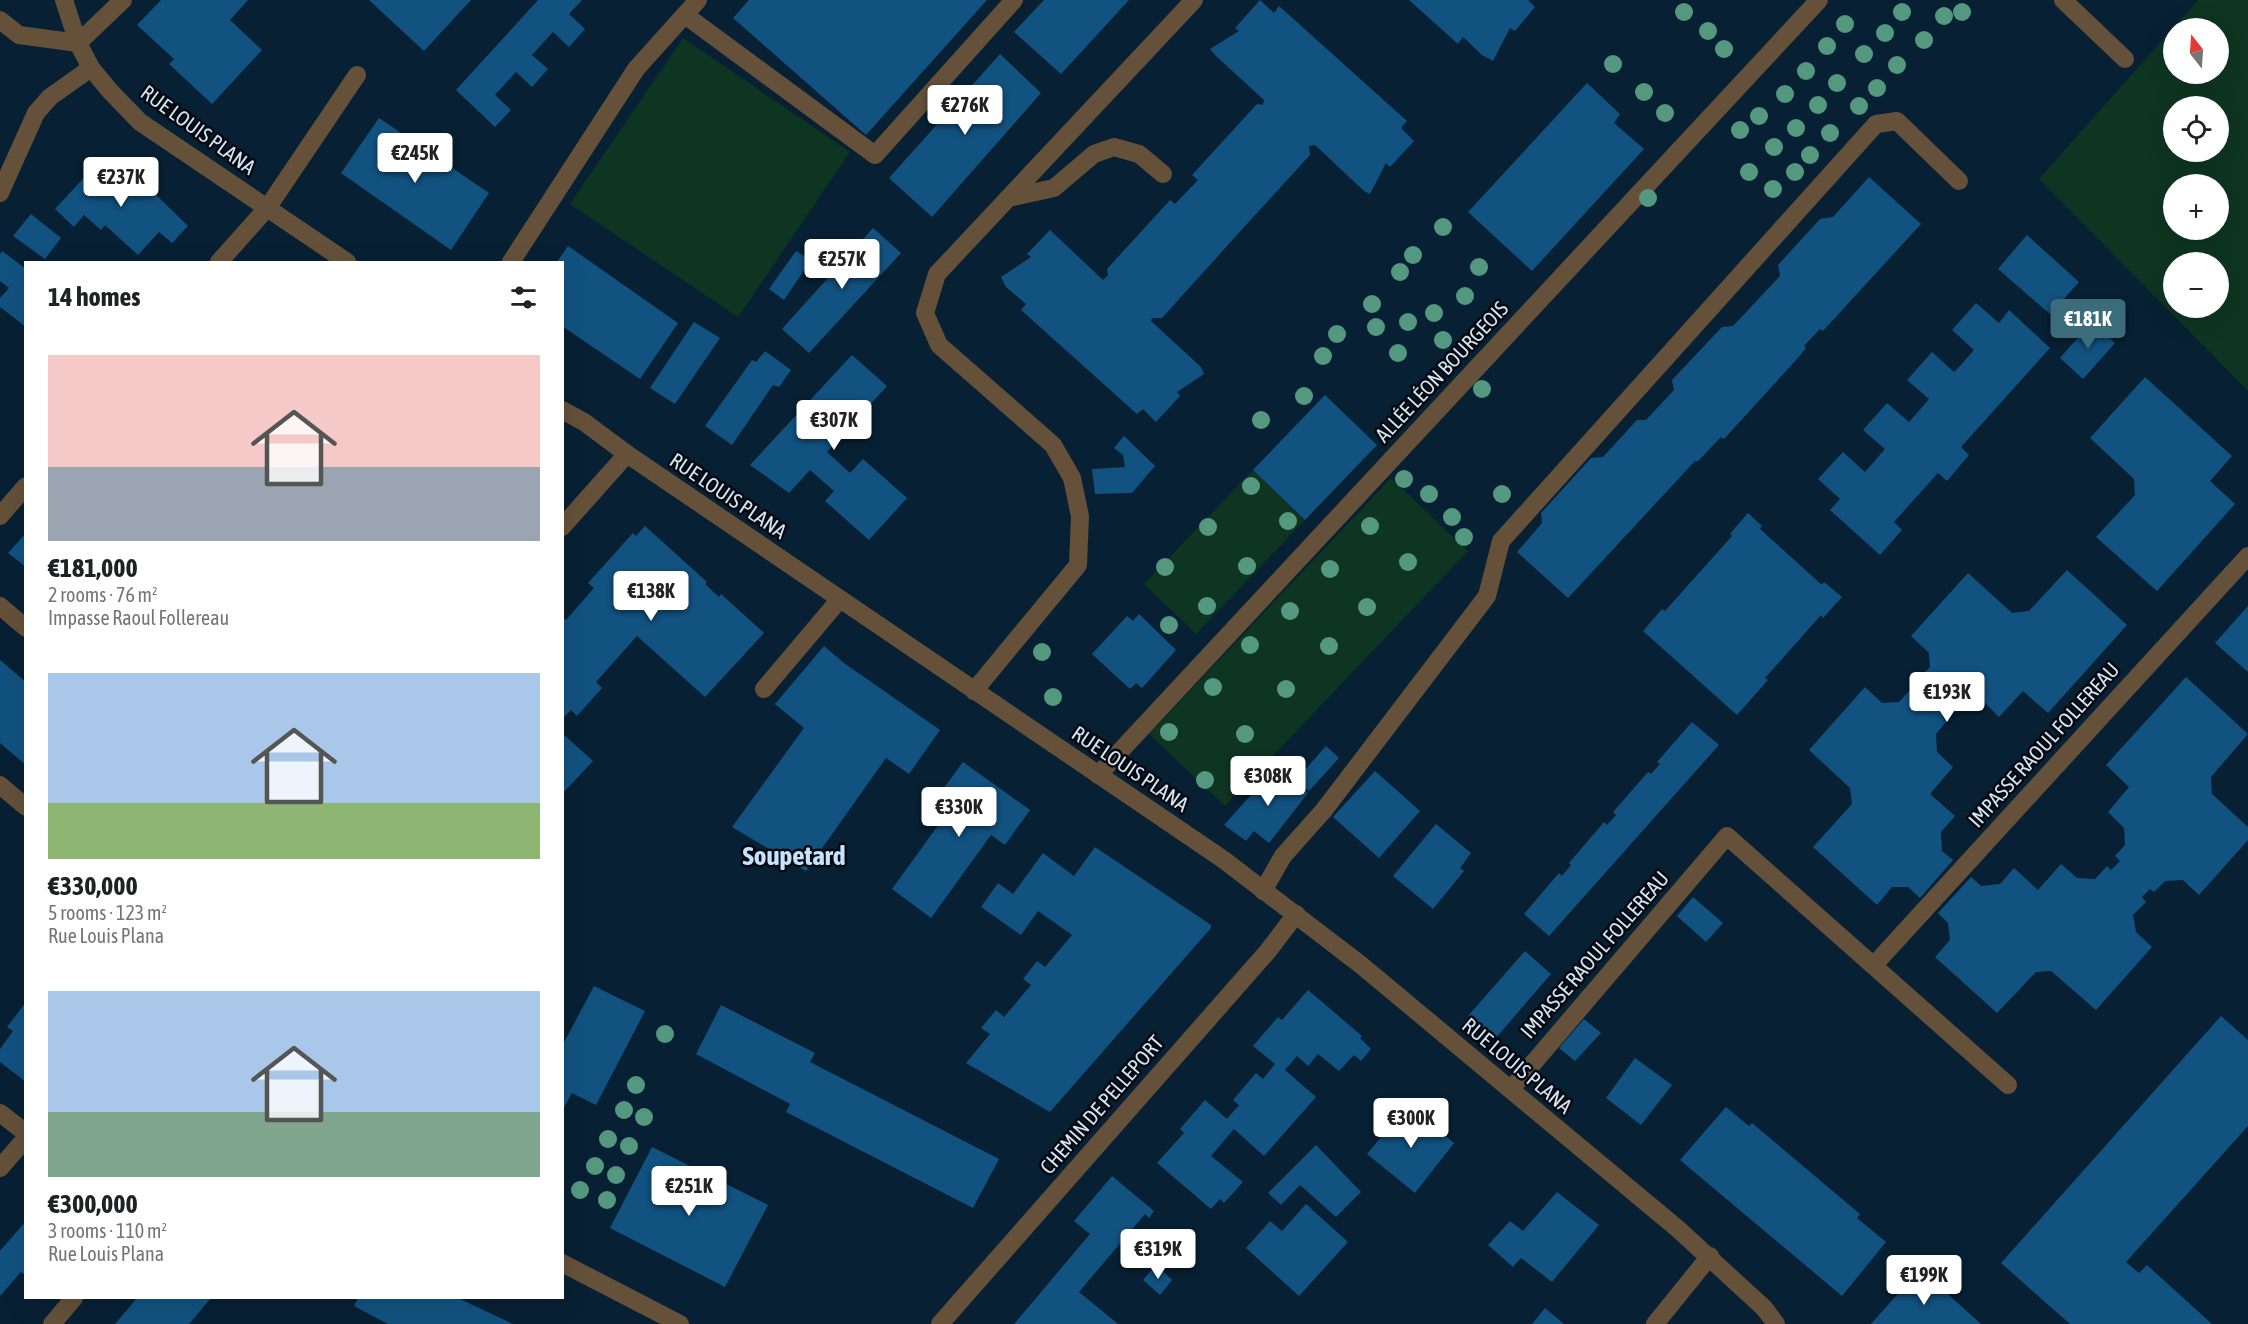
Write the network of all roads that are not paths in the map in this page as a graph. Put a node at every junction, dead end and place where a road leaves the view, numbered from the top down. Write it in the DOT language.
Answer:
graph roads {
  1 [pos="64,0"];
  2 [pos="123,0"];
  3 [pos="698,0"];
  4 [pos="1014,0"];
  5 [pos="1194,0"];
  6 [pos="1819,0"];
  7 [pos="2063,0"];
  8 [pos="685,15"];
  9 [pos="0,20"];
  10 [pos="78,43"];
  11 [pos="2125,59"];
  12 [pos="91,68"];
  13 [pos="357,75"];
  14 [pos="1163,174"];
  15 [pos="1959,181"];
  16 [pos="0,193"];
  17 [pos="1008,198"];
  18 [pos="267,207"];
  19 [pos="220,261"];
  20 [pos="346,261"];
  21 [pos="511,261"];
  22 [pos="564,411"];
  23 [pos="627,454"];
  24 [pos="24,488"];
  25 [pos="0,516"];
  26 [pos="564,525"];
  27 [pos="2248,556"];
  28 [pos="840,599"];
  29 [pos="0,606"];
  30 [pos="24,626"];
  31 [pos="764,689"];
  32 [pos="974,691"];
  33 [pos="1098,775"];
  34 [pos="0,785"];
  35 [pos="24,805"];
  36 [pos="1263,891"];
  37 [pos="1296,914"];
  38 [pos="1874,965"];
  39 [pos="2008,1085"];
  40 [pos="1511,1089"];
  41 [pos="0,1113"];
  42 [pos="24,1131"];
  43 [pos="24,1140"];
  44 [pos="0,1168"];
  45 [pos="1710,1256"];
  46 [pos="564,1264"];
  47 [pos="73,1299"];
  48 [pos="52,1324"];
  49 [pos="680,1324"];
  50 [pos="940,1324"];
  51 [pos="1655,1324"];
  52 [pos="1776,1324"];
  1 -- 10 [label="street, RUE LOUIS PLANA"];
  2 -- 10 [label="street"];
  3 -- 8 [label="street"];
  4 -- 8 [label="street"];
  5 -- 17 [label="street"];
  6 -- 33 [label="street, ALLÉE LÉON BOURGEOIS"];
  7 -- 11 [label="street"];
  8 -- 21 [label="street"];
  9 -- 10 [label="street"];
  10 -- 12 [label="street, RUE LOUIS PLANA"];
  12 -- 16 [label="street"];
  12 -- 18 [label="street, RUE LOUIS PLANA"];
  13 -- 18 [label="street"];
  14 -- 17 [label="street"];
  15 -- 36 [label="street"];
  17 -- 32 [label="street"];
  18 -- 19 [label="street"];
  18 -- 20 [label="street, RUE LOUIS PLANA"];
  22 -- 23 [label="street, RUE LOUIS PLANA"];
  23 -- 26 [label="street"];
  23 -- 28 [label="street, RUE LOUIS PLANA"];
  24 -- 25 [label="street"];
  27 -- 38 [label="street, IMPASSE RAOUL FOLLEREAU"];
  28 -- 31 [label="street"];
  28 -- 32 [label="street, RUE LOUIS PLANA"];
  29 -- 30 [label="street"];
  32 -- 33 [label="street, RUE LOUIS PLANA"];
  33 -- 36 [label="street, RUE LOUIS PLANA"];
  34 -- 35 [label="street"];
  36 -- 37 [label="street, RUE LOUIS PLANA"];
  37 -- 40 [label="street, RUE LOUIS PLANA"];
  37 -- 50 [label="street, CHEMIN DE PELLEPORT"];
  38 -- 39 [label="street, IMPASSE RAOUL FOLLEREAU"];
  38 -- 40 [label="street, IMPASSE RAOUL FOLLEREAU"];
  40 -- 45 [label="street, RUE LOUIS PLANA"];
  41 -- 42 [label="street"];
  43 -- 44 [label="street"];
  45 -- 51 [label="street"];
  45 -- 52 [label="street, RUE LOUIS PLANA"];
  46 -- 49 [label="street"];
  47 -- 48 [label="street"];
}
